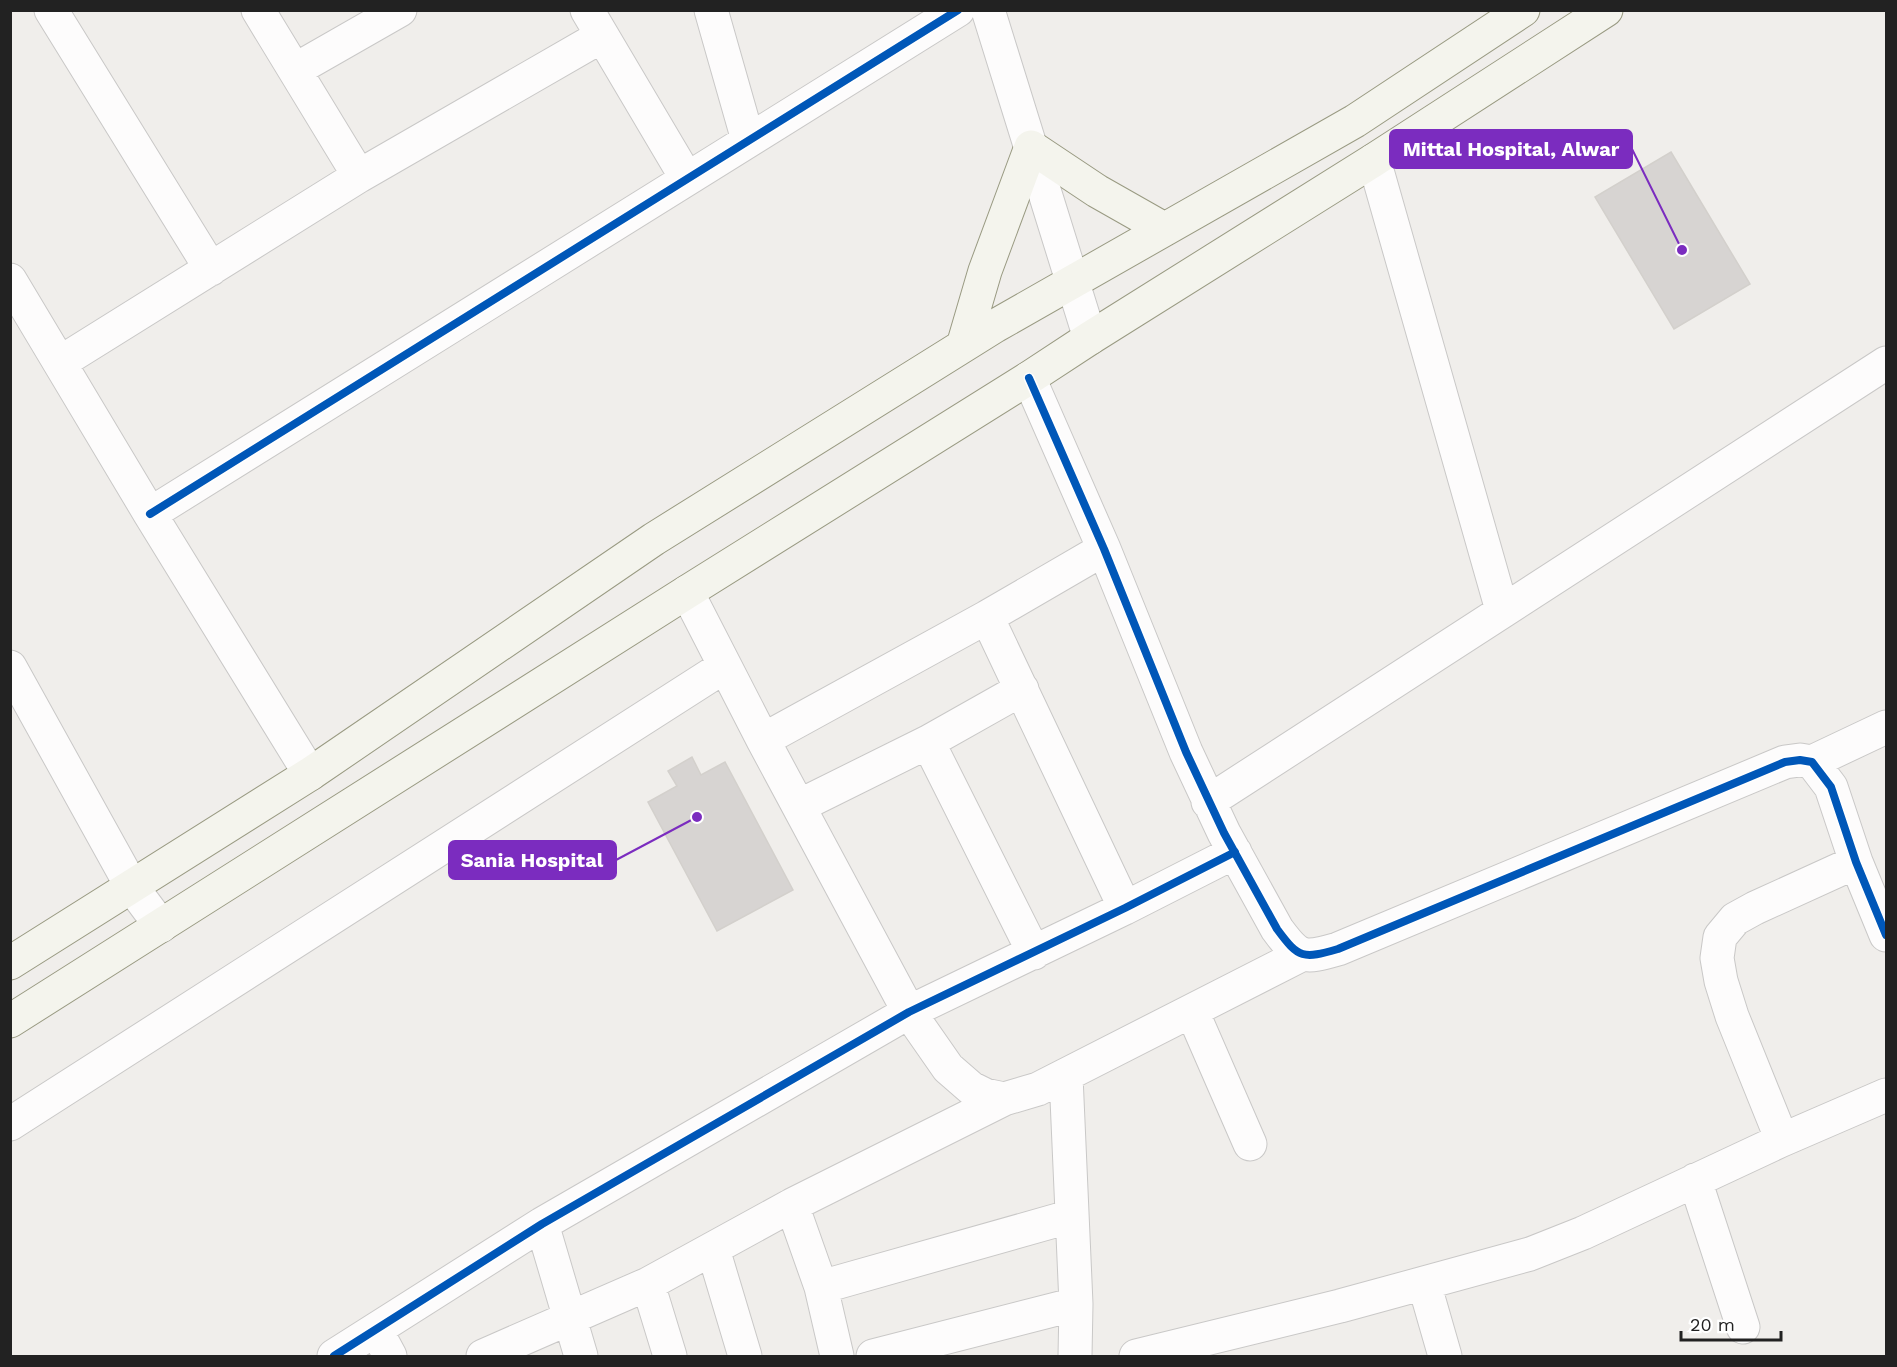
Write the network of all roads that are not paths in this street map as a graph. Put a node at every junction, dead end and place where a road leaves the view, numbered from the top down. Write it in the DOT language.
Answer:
graph roads {
  1 [pos="51,10"];
  2 [pos="258,10"];
  3 [pos="400,10"];
  4 [pos="711,10"];
  5 [pos="958,10"];
  6 [pos="988,10"];
  7 [pos="1523,10"];
  8 [pos="1606,10"];
  9 [pos="595,23"];
  10 [pos="295,70"];
  11 [pos="748,140"];
  12 [pos="1030,147"];
  13 [pos="1374,160"];
  14 [pos="359,176"];
  15 [pos="687,179"];
  16 [pos="1164,229"];
  17 [pos="211,268"];
  18 [pos="10,280"];
  19 [pos="1072,280"];
  20 [pos="1089,338"];
  21 [pos="963,346"];
  22 [pos="61,362"];
  23 [pos="1887,363"];
  24 [pos="1029,378"];
  25 [pos="150,514"];
  26 [pos="1104,549"];
  27 [pos="687,592"];
  28 [pos="1502,610"];
  29 [pos="987,617"];
  30 [pos="725,666"];
  31 [pos="10,667"];
  32 [pos="1022,689"];
  33 [pos="1887,727"];
  34 [pos="763,740"];
  35 [pos="927,742"];
  36 [pos="1812,762"];
  37 [pos="310,774"];
  38 [pos="1209,801"];
  39 [pos="799,806"];
  40 [pos="1235,852"];
  41 [pos="1856,862"];
  42 [pos="132,887"];
  43 [pos="1125,908"];
  44 [pos="161,926"];
  45 [pos="1887,935"];
  46 [pos="1034,953"];
  47 [pos="1301,955"];
  48 [pos="10,963"];
  49 [pos="1192,1011"];
  50 [pos="909,1012"];
  51 [pos="10,1021"];
  52 [pos="1066,1076"];
  53 [pos="1887,1095"];
  54 [pos="1004,1099"];
  55 [pos="10,1124"];
  56 [pos="1782,1140"];
  57 [pos="1250,1144"];
  58 [pos="1695,1180"];
  59 [pos="792,1205"];
  60 [pos="1071,1216"];
  61 [pos="542,1224"];
  62 [pos="713,1250"];
  63 [pos="1424,1282"];
  64 [pos="648,1284"];
  65 [pos="821,1287"];
  66 [pos="1077,1304"];
  67 [pos="569,1319"];
  68 [pos="1743,1327"];
  69 [pos="1228,1345"];
  70 [pos="361,1349"];
  71 [pos="483,1356"];
  72 [pos="581,1356"];
  73 [pos="670,1356"];
  74 [pos="745,1356"];
  75 [pos="837,1356"];
  76 [pos="873,1356"];
  77 [pos="1075,1356"];
  78 [pos="1136,1356"];
  79 [pos="1445,1356"];
  1 -- 17 [label="street"];
  2 -- 10 [label="street"];
  3 -- 10 [label="street"];
  4 -- 11 [label="street"];
  5 -- 11 [label="street"];
  6 -- 12 [label="street"];
  7 -- 16 [label="main road"];
  8 -- 13 [label="main road"];
  9 -- 14 [label="street"];
  9 -- 15 [label="street"];
  10 -- 14 [label="street"];
  11 -- 15 [label="street"];
  12 -- 16 [label="main road"];
  12 -- 19 [label="street"];
  12 -- 21 [label="main road"];
  13 -- 20 [label="main road"];
  13 -- 28 [label="street"];
  14 -- 17 [label="street"];
  15 -- 25 [label="street"];
  16 -- 19 [label="main road"];
  17 -- 22 [label="street"];
  18 -- 22 [label="street"];
  19 -- 20 [label="street"];
  19 -- 21 [label="main road"];
  20 -- 24 [label="main road"];
  21 -- 37 [label="main road"];
  22 -- 25 [label="street"];
  23 -- 28 [label="street"];
  24 -- 26 [label="street"];
  24 -- 27 [label="main road"];
  25 -- 37 [label="street"];
  26 -- 29 [label="street"];
  26 -- 38 [label="street"];
  27 -- 30 [label="street"];
  27 -- 44 [label="main road"];
  28 -- 38 [label="street"];
  29 -- 32 [label="street"];
  29 -- 34 [label="street"];
  30 -- 34 [label="street"];
  30 -- 55 [label="street"];
  31 -- 42 [label="street"];
  32 -- 35 [label="street"];
  32 -- 43 [label="street"];
  33 -- 36 [label="street"];
  34 -- 39 [label="street"];
  35 -- 39 [label="street"];
  35 -- 46 [label="street"];
  36 -- 41 [label="street"];
  36 -- 47 [label="street"];
  37 -- 42 [label="main road"];
  38 -- 40 [label="street"];
  39 -- 50 [label="street"];
  40 -- 43 [label="street"];
  40 -- 47 [label="street"];
  41 -- 45 [label="street"];
  41 -- 56 [label="street"];
  42 -- 44 [label="street"];
  42 -- 48 [label="main road"];
  43 -- 46 [label="street"];
  44 -- 51 [label="main road"];
  46 -- 50 [label="street"];
  47 -- 49 [label="street"];
  49 -- 52 [label="street"];
  49 -- 57 [label="street"];
  50 -- 54 [label="street"];
  50 -- 61 [label="street"];
  52 -- 54 [label="street"];
  52 -- 60 [label="street"];
  53 -- 56 [label="street"];
  54 -- 59 [label="street"];
  56 -- 58 [label="street"];
  58 -- 63 [label="street"];
  58 -- 68 [label="street"];
  59 -- 62 [label="street"];
  59 -- 65 [label="street"];
  60 -- 65 [label="street"];
  60 -- 66 [label="street"];
  61 -- 67 [label="street"];
  61 -- 70 [label="street"];
  62 -- 64 [label="street"];
  62 -- 74 [label="street"];
  63 -- 69 [label="street"];
  63 -- 79 [label="street"];
  64 -- 67 [label="street"];
  64 -- 73 [label="street"];
  65 -- 75 [label="street"];
  66 -- 76 [label="street"];
  66 -- 77 [label="street"];
  67 -- 71 [label="street"];
  67 -- 72 [label="street"];
  69 -- 78 [label="street"];
}
